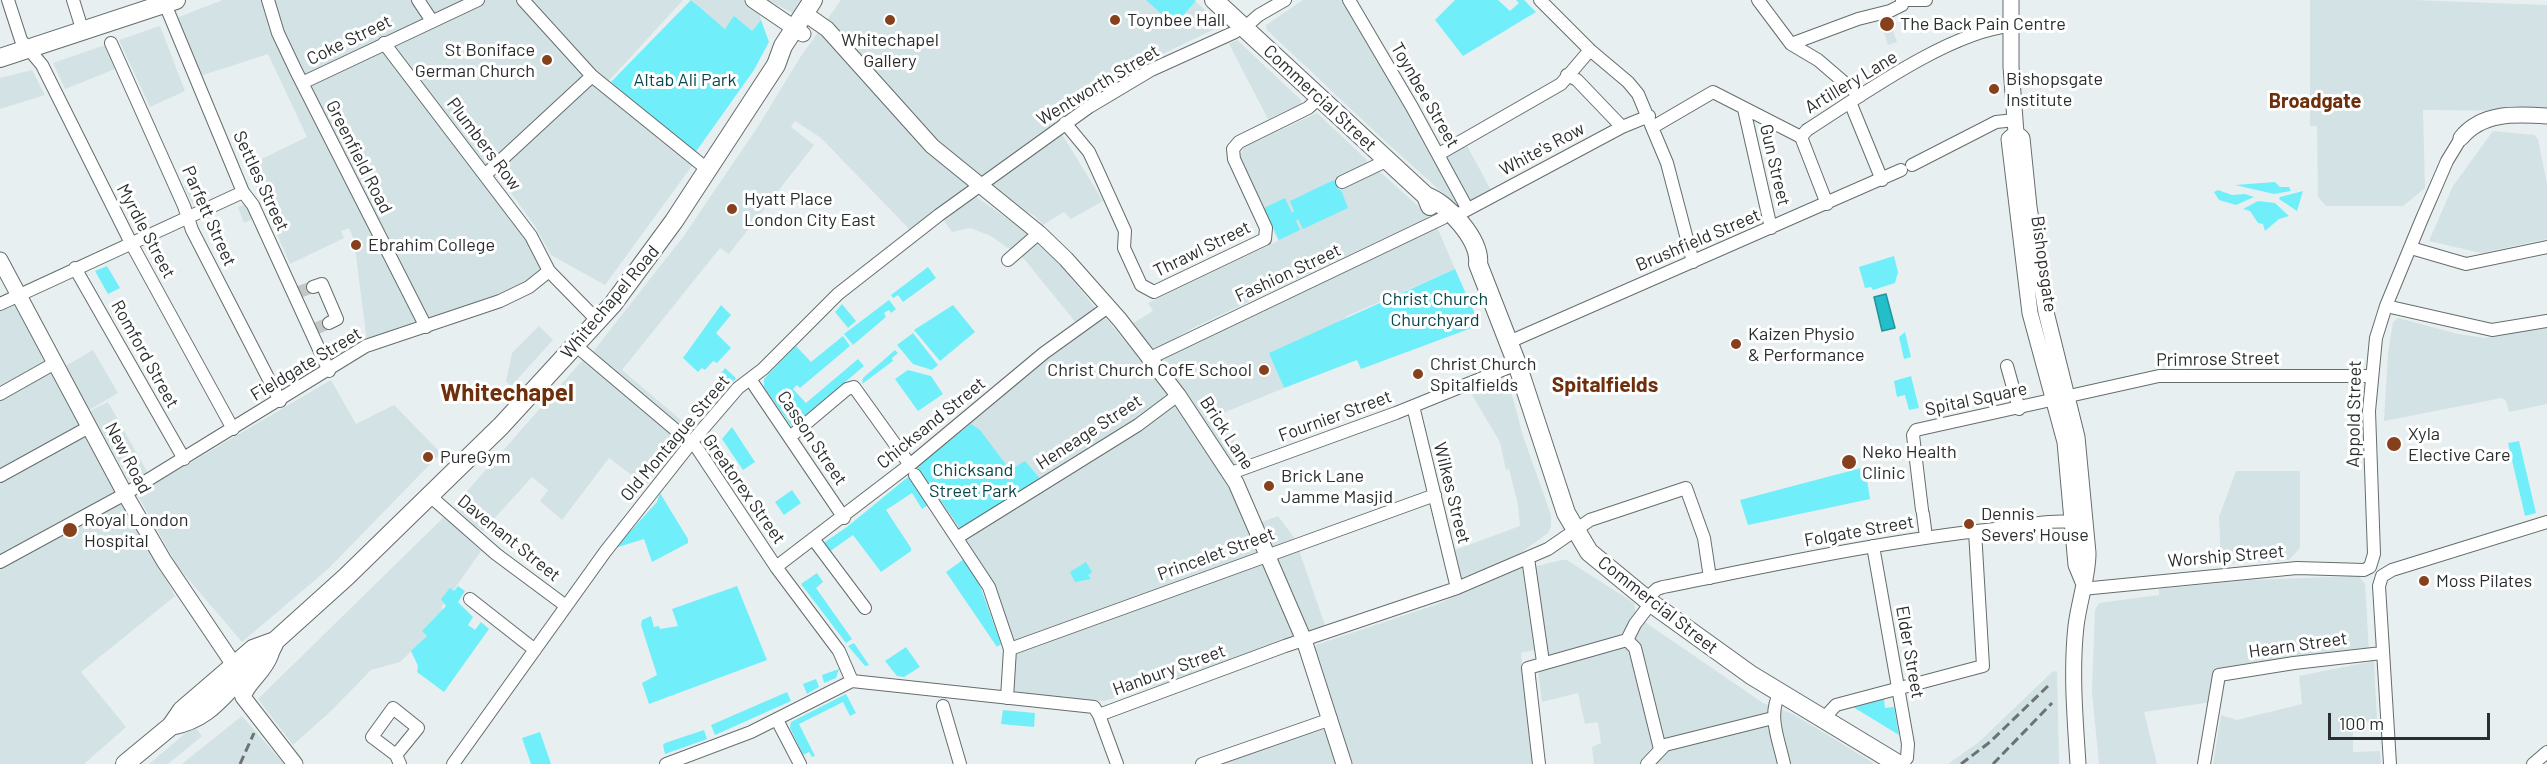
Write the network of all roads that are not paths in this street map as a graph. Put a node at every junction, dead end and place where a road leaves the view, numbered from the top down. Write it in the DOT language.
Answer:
graph roads {
  1 [pos="8,0"];
  2 [pos="73,0"];
  3 [pos="268,0"];
  4 [pos="418,0"];
  5 [pos="478,0"];
  6 [pos="523,0"];
  7 [pos="753,0"];
  8 [pos="826,0"];
  9 [pos="1214,0"];
  10 [pos="1285,0"];
  11 [pos="1349,0"];
  12 [pos="1540,0"];
  13 [pos="1758,0"];
  14 [pos="1902,0"];
  15 [pos="1926,0"];
  16 [pos="2011,0"];
  17 [pos="164,2"];
  18 [pos="810,10"];
  19 [pos="432,21"];
  20 [pos="2011,26"];
  21 [pos="1243,27"];
  22 [pos="798,31"];
  23 [pos="83,32"];
  24 [pos="384,43"];
  25 [pos="111,44"];
  26 [pos="1791,44"];
  27 [pos="28,50"];
  28 [pos="1590,50"];
  29 [pos="0,58"];
  30 [pos="1567,75"];
  31 [pos="592,76"];
  32 [pos="302,83"];
  33 [pos="1319,98"];
  34 [pos="1855,99"];
  35 [pos="1744,109"];
  36 [pos="2547,116"];
  37 [pos="1651,121"];
  38 [pos="1065,123"];
  39 [pos="1622,127"];
  40 [pos="2015,127"];
  41 [pos="1801,137"];
  42 [pos="2461,138"];
  43 [pos="1439,154"];
  44 [pos="1388,160"];
  45 [pos="707,169"];
  46 [pos="485,176"];
  47 [pos="1882,180"];
  48 [pos="1342,182"];
  49 [pos="979,186"];
  50 [pos="243,192"];
  51 [pos="1827,204"];
  52 [pos="1455,214"];
  53 [pos="188,217"];
  54 [pos="1771,228"];
  55 [pos="1039,233"];
  56 [pos="131,243"];
  57 [pos="2547,247"];
  58 [pos="2411,249"];
  59 [pos="0,260"];
  60 [pos="1008,260"];
  61 [pos="1693,262"];
  62 [pos="75,268"];
  63 [pos="549,271"];
  64 [pos="313,287"];
  65 [pos="18,294"];
  66 [pos="0,304"];
  67 [pos="2386,306"];
  68 [pos="1108,307"];
  69 [pos="598,321"];
  70 [pos="2547,321"];
  71 [pos="329,323"];
  72 [pos="426,327"];
  73 [pos="1509,342"];
  74 [pos="575,345"];
  75 [pos="1148,359"];
  76 [pos="55,363"];
  77 [pos="1517,364"];
  78 [pos="2007,366"];
  79 [pos="329,371"];
  80 [pos="2370,376"];
  81 [pos="750,379"];
  82 [pos="0,393"];
  83 [pos="1178,395"];
  84 [pos="2061,398"];
  85 [pos="280,401"];
  86 [pos="1413,406"];
  87 [pos="2019,409"];
  88 [pos="89,427"];
  89 [pos="233,429"];
  90 [pos="790,437"];
  91 [pos="691,442"];
  92 [pos="181,454"];
  93 [pos="912,470"];
  94 [pos="1231,474"];
  95 [pos="0,476"];
  96 [pos="125,494"];
  97 [pos="1435,495"];
  98 [pos="430,496"];
  99 [pos="843,518"];
  100 [pos="2547,522"];
  101 [pos="2078,523"];
  102 [pos="1574,530"];
  103 [pos="1975,531"];
  104 [pos="958,537"];
  105 [pos="1926,537"];
  106 [pos="814,540"];
  107 [pos="1873,546"];
  108 [pos="1268,554"];
  109 [pos="1528,558"];
  110 [pos="0,562"];
  111 [pos="2372,564"];
  112 [pos="776,567"];
  113 [pos="1710,578"];
  114 [pos="2082,586"];
  115 [pos="1457,588"];
  116 [pos="470,599"];
  117 [pos="1649,601"];
  118 [pos="566,606"];
  119 [pos="865,608"];
  120 [pos="1304,640"];
  121 [pos="1627,640"];
  122 [pos="273,648"];
  123 [pos="1010,649"];
  124 [pos="535,651"];
  125 [pos="2382,653"];
  126 [pos="1543,662"];
  127 [pos="237,676"];
  128 [pos="852,681"];
  129 [pos="1898,688"];
  130 [pos="1780,693"];
  131 [pos="1007,698"];
  132 [pos="191,704"];
  133 [pos="943,706"];
  134 [pos="1099,715"];
  135 [pos="1773,718"];
  136 [pos="1824,718"];
  137 [pos="1331,719"];
  138 [pos="777,720"];
  139 [pos="171,726"];
  140 [pos="1660,749"];
  141 [pos="2547,752"];
  142 [pos="672,763"];
  143 [pos="125,764"];
  144 [pos="295,764"];
  145 [pos="453,764"];
  146 [pos="800,764"];
  147 [pos="960,764"];
  148 [pos="1117,764"];
  149 [pos="1202,764"];
  150 [pos="1344,764"];
  151 [pos="1539,764"];
  152 [pos="1647,764"];
  153 [pos="1784,764"];
  154 [pos="1900,764"];
  155 [pos="2078,764"];
  156 [pos="2204,764"];
  157 [pos="2390,764"];
  158 [pos="2533,764"];
  1 -- 27 [label="street, Myrdle Street"];
  2 -- 23 [label="street"];
  3 -- 32 [label="street, Greenfield Road"];
  4 -- 19 [label="street"];
  5 -- 19 [label="street, Coke Street"];
  6 -- 31 [label="street"];
  7 -- 22 [label="main road"];
  8 -- 18 [label="highway, Whitechapel Road"];
  9 -- 21 [label="highway, Commercial Street"];
  10 -- 21 [label="street, Wentworth Street"];
  11 -- 43 [label="street, Toynbee Street"];
  12 -- 28 [label="street"];
  13 -- 26 [label="street"];
  14 -- 15 [label="street"];
  14 -- 26 [label="street"];
  16 -- 20 [label="main road, Bishopsgate"];
  17 -- 23 [label="highway"];
  17 -- 50 [label="street, Settles Street"];
  18 -- 22 [label="highway, Whitechapel Road"];
  18 -- 49 [label="main road, Brick Lane"];
  19 -- 24 [label="street, Coke Street"];
  20 -- 34 [label="street, Artillery Lane"];
  20 -- 40 [label="main road, Bishopsgate"];
  21 -- 33 [label="highway, Commercial Street"];
  21 -- 38 [label="street, Wentworth Street"];
  22 -- 45 [label="highway, Whitechapel Road"];
  23 -- 27 [label="highway"];
  24 -- 32 [label="street, Coke Street"];
  24 -- 46 [label="street, Plumbers Row"];
  25 -- 53 [label="street, Parfett Street"];
  26 -- 34 [label="street"];
  27 -- 29 [label="highway"];
  27 -- 56 [label="street, Myrdle Street"];
  28 -- 30 [label="street"];
  28 -- 37 [label="street"];
  30 -- 39 [label="street"];
  30 -- 43 [label="street"];
  31 -- 45 [label="street"];
  31 -- 46 [label="street"];
  32 -- 72 [label="street, Greenfield Road"];
  33 -- 38 [label="street, Thrawl Street"];
  33 -- 44 [label="highway, Commercial Street"];
  34 -- 41 [label="street, Artillery Lane"];
  34 -- 47 [label="street"];
  35 -- 37 [label="street, Artillery Lane"];
  35 -- 41 [label="street, Artillery Lane"];
  35 -- 54 [label="street, Gun Street"];
  36 -- 42 [label="main road"];
  37 -- 39 [label="street, White's Row"];
  37 -- 61 [label="street"];
  38 -- 49 [label="street, Wentworth Street"];
  39 -- 52 [label="street, White's Row"];
  40 -- 47 [label="street, Brushfield Street"];
  40 -- 84 [label="main road, Bishopsgate"];
  41 -- 51 [label="street"];
  42 -- 58 [label="street, Appold Street"];
  43 -- 52 [label="street, Toynbee Street"];
  44 -- 48 [label="street"];
  44 -- 52 [label="highway, Commercial Street"];
  45 -- 69 [label="highway, Whitechapel Road"];
  46 -- 63 [label="street, Plumbers Row"];
  47 -- 51 [label="street, Brushfield Street"];
  49 -- 55 [label="main road, Brick Lane"];
  49 -- 81 [label="street, Old Montague Street"];
  50 -- 53 [label="street"];
  50 -- 79 [label="street, Settles Street"];
  51 -- 54 [label="street, Brushfield Street"];
  52 -- 73 [label="highway, Commercial Street"];
  52 -- 75 [label="street, Fashion Street"];
  53 -- 56 [label="street"];
  53 -- 85 [label="street, Parfett Street"];
  54 -- 61 [label="street, Brushfield Street"];
  55 -- 60 [label="street"];
  55 -- 68 [label="main road, Brick Lane"];
  56 -- 62 [label="street"];
  56 -- 89 [label="street, Myrdle Street"];
  57 -- 58 [label="street"];
  58 -- 67 [label="street, Appold Street"];
  59 -- 65 [label="main road, New Road"];
  61 -- 73 [label="street, Brushfield Street"];
  62 -- 65 [label="street"];
  62 -- 92 [label="street, Romford Street"];
  63 -- 69 [label="street"];
  63 -- 72 [label="street, Fieldgate Street"];
  64 -- 71 [label="street"];
  65 -- 66 [label="street"];
  65 -- 76 [label="main road, New Road"];
  67 -- 70 [label="street"];
  67 -- 80 [label="street, Appold Street"];
  68 -- 75 [label="main road, Brick Lane"];
  68 -- 93 [label="street, Chicksand Street"];
  69 -- 74 [label="highway, Whitechapel Road"];
  72 -- 79 [label="street, Fieldgate Street"];
  73 -- 77 [label="highway, Commercial Street"];
  74 -- 91 [label="street, Greatorex Street"];
  74 -- 98 [label="highway, Whitechapel Road"];
  75 -- 83 [label="main road, Brick Lane"];
  76 -- 82 [label="street"];
  76 -- 88 [label="main road, New Road"];
  77 -- 86 [label="street, Fournier Street"];
  77 -- 102 [label="highway, Commercial Street"];
  78 -- 87 [label="street"];
  79 -- 85 [label="street, Fieldgate Street"];
  80 -- 84 [label="street, Primrose Street"];
  80 -- 111 [label="street, Appold Street"];
  81 -- 90 [label="street, Casson Street"];
  81 -- 91 [label="street, Old Montague Street"];
  83 -- 94 [label="main road, Brick Lane"];
  83 -- 104 [label="street, Heneage Street"];
  84 -- 87 [label="street, Spital Square"];
  84 -- 101 [label="main road, Bishopsgate"];
  85 -- 89 [label="street, Fieldgate Street"];
  86 -- 94 [label="street, Fournier Street"];
  86 -- 97 [label="street, Wilkes Street"];
  87 -- 105 [label="street, Spital Square"];
  88 -- 95 [label="street"];
  88 -- 96 [label="main road, New Road"];
  89 -- 92 [label="street, Fieldgate Street"];
  90 -- 93 [label="street"];
  90 -- 99 [label="street, Casson Street"];
  91 -- 112 [label="street, Greatorex Street"];
  91 -- 118 [label="street, Old Montague Street"];
  92 -- 96 [label="street, Fieldgate Street"];
  93 -- 99 [label="street, Chicksand Street"];
  93 -- 104 [label="street"];
  94 -- 108 [label="main road, Brick Lane"];
  96 -- 110 [label="street, Fieldgate Street"];
  96 -- 127 [label="main road, New Road"];
  97 -- 108 [label="street, Princelet Street"];
  97 -- 115 [label="street, Wilkes Street"];
  98 -- 118 [label="street, Davenant Street"];
  98 -- 122 [label="highway, Whitechapel Road"];
  99 -- 106 [label="street, Chicksand Street"];
  100 -- 125 [label="street"];
  101 -- 103 [label="street, Folgate Street"];
  101 -- 114 [label="main road, Bishopsgate"];
  102 -- 109 [label="street, Hanbury Street"];
  102 -- 113 [label="street, Hanbury Street"];
  102 -- 117 [label="highway, Commercial Street"];
  103 -- 105 [label="street, Folgate Street"];
  103 -- 129 [label="street"];
  104 -- 123 [label="street"];
  105 -- 107 [label="street, Folgate Street"];
  106 -- 112 [label="street, Chicksand Street"];
  106 -- 119 [label="street"];
  107 -- 113 [label="street, Folgate Street"];
  107 -- 129 [label="street, Elder Street"];
  108 -- 120 [label="main road, Brick Lane"];
  108 -- 123 [label="street, Princelet Street"];
  109 -- 115 [label="street, Hanbury Street"];
  109 -- 126 [label="street"];
  111 -- 114 [label="street, Worship Street"];
  112 -- 128 [label="street, Greatorex Street"];
  113 -- 117 [label="street, Folgate Street"];
  114 -- 155 [label="main road"];
  115 -- 120 [label="street, Hanbury Street"];
  116 -- 124 [label="street"];
  117 -- 121 [label="street"];
  117 -- 130 [label="highway, Commercial Street"];
  118 -- 124 [label="street, Old Montague Street"];
  120 -- 134 [label="street, Hanbury Street"];
  120 -- 137 [label="main road, Brick Lane"];
  121 -- 126 [label="street"];
  121 -- 140 [label="street"];
  122 -- 127 [label="highway, Whitechapel Road"];
  122 -- 127 [label="main road"];
  123 -- 131 [label="street"];
  124 -- 145 [label="street, Old Montague Street"];
  125 -- 156 [label="street, Hearn Street"];
  125 -- 157 [label="street"];
  126 -- 151 [label="street"];
  127 -- 132 [label="highway, Whitechapel Road"];
  127 -- 132 [label="main road"];
  127 -- 139 [label="highway, Whitechapel Road"];
  127 -- 144 [label="main road, New Road"];
  128 -- 131 [label="street, Hanbury Street"];
  128 -- 138 [label="street"];
  129 -- 136 [label="street"];
  129 -- 154 [label="street, Elder Street"];
  130 -- 135 [label="street"];
  130 -- 136 [label="highway, Commercial Street"];
  131 -- 134 [label="street, Hanbury Street"];
  132 -- 139 [label="highway, Whitechapel Road"];
  133 -- 147 [label="street"];
  134 -- 148 [label="street"];
  135 -- 140 [label="street"];
  135 -- 153 [label="street"];
  136 -- 154 [label="highway, Commercial Street"];
  137 -- 149 [label="street"];
  137 -- 150 [label="main road, Brick Lane"];
  138 -- 142 [label="street"];
  138 -- 146 [label="street"];
  139 -- 143 [label="highway, Whitechapel Road"];
  140 -- 152 [label="street"];
  141 -- 158 [label="street"];
}
